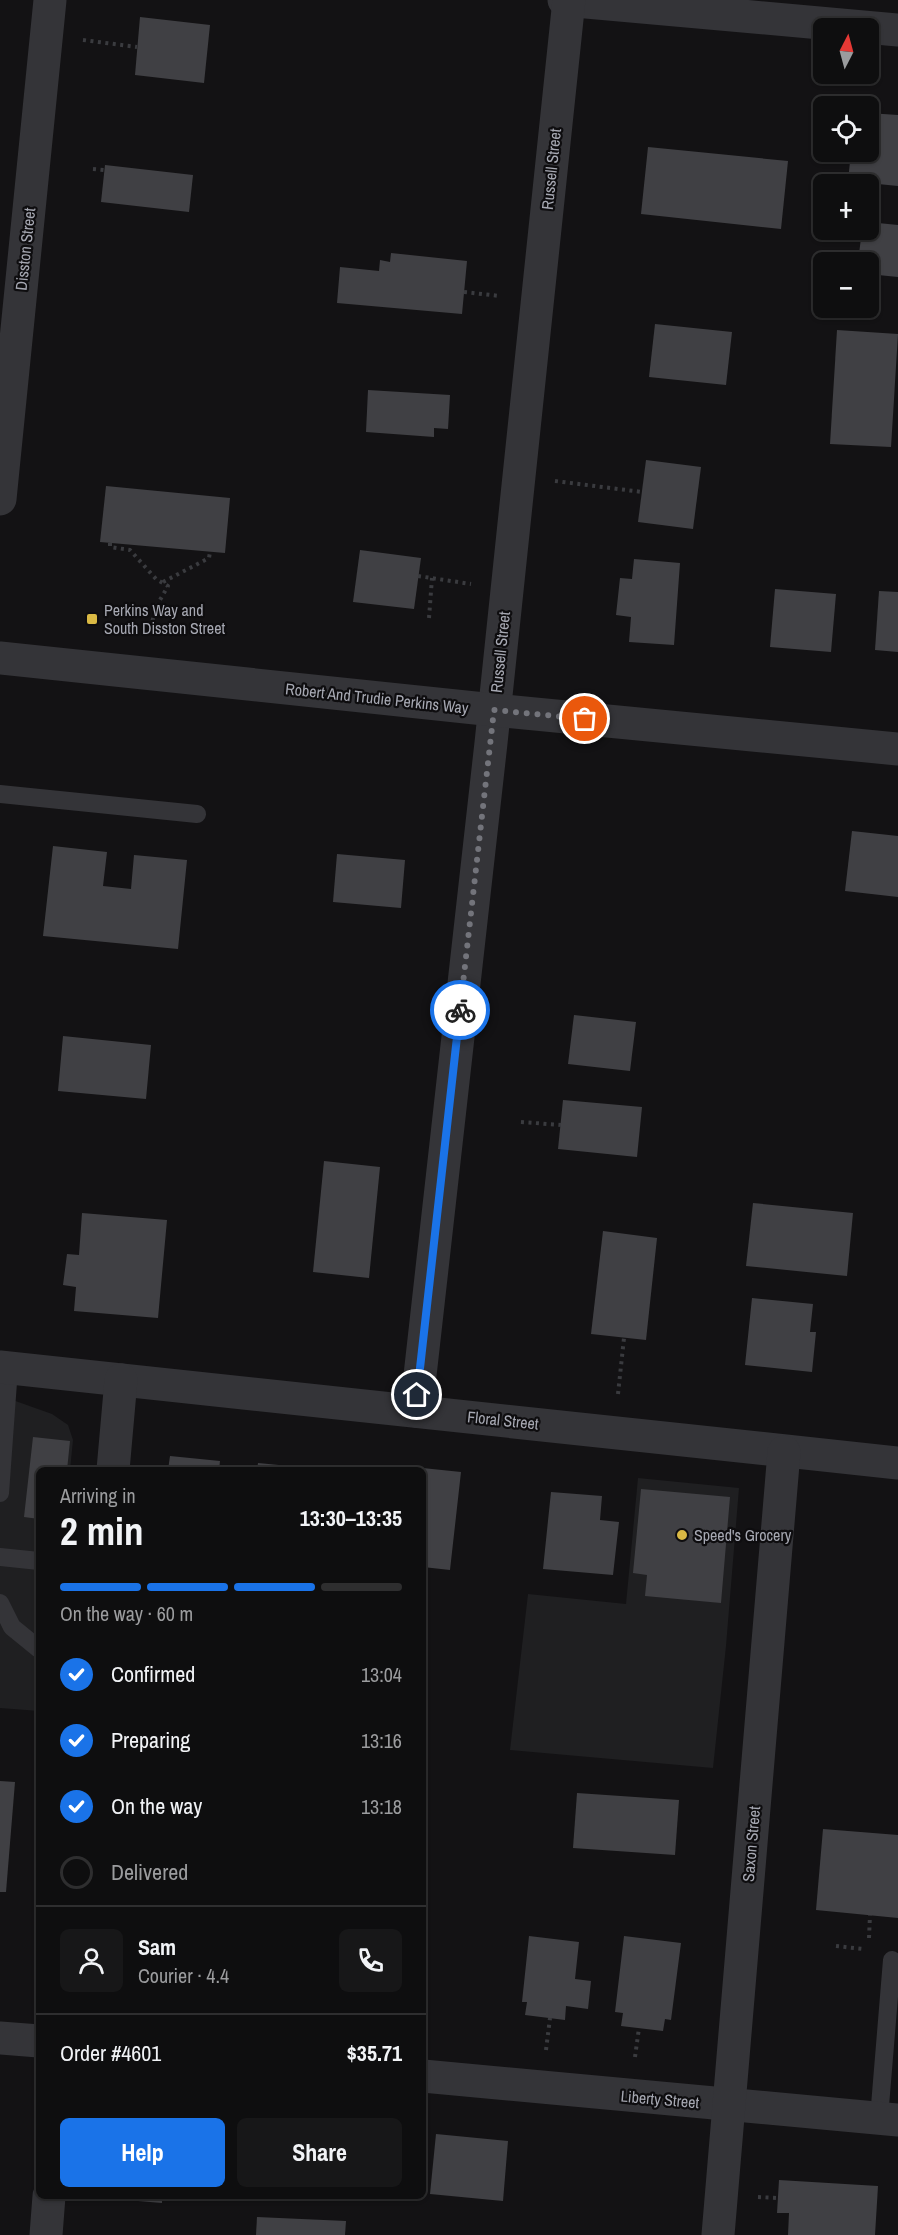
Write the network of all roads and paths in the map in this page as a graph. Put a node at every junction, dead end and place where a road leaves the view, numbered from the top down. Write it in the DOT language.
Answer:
graph roads {
  1 [pos="50,0"];
  2 [pos="564,0"];
  3 [pos="569,0"];
  4 [pos="898,30"];
  5 [pos="121,45"];
  6 [pos="137,47"];
  7 [pos="93,169"];
  8 [pos="105,170"];
  9 [pos="519,477"];
  10 [pos="642,492"];
  11 [pos="0,497"];
  12 [pos="110,543"];
  13 [pos="210,552"];
  14 [pos="418,576"];
  15 [pos="432,579"];
  16 [pos="162,582"];
  17 [pos="507,589"];
  18 [pos="429,618"];
  19 [pos="149,634"];
  20 [pos="0,658"];
  21 [pos="494,710"];
  22 [pos="898,749"];
  23 [pos="0,794"];
  24 [pos="197,814"];
  25 [pos="521,1122"];
  26 [pos="561,1125"];
  27 [pos="624,1338"];
  28 [pos="4,1367"];
  29 [pos="121,1380"];
  30 [pos="618,1394"];
  31 [pos="416,1411"];
  32 [pos="784,1452"];
  33 [pos="898,1463"];
  34 [pos="113,1467"];
  35 [pos="0,1493"];
  36 [pos="0,1557"];
  37 [pos="36,1562"];
  38 [pos="0,1603"];
  39 [pos="36,1647"];
  40 [pos="870,1915"];
  41 [pos="868,1950"];
  42 [pos="892,1960"];
  43 [pos="550,2018"];
  44 [pos="0,2038"];
  45 [pos="36,2041"];
  46 [pos="546,2051"];
  47 [pos="426,2076"];
  48 [pos="729,2105"];
  49 [pos="889,2119"];
  50 [pos="771,2198"];
  51 [pos="778,2198"];
  52 [pos="50,2199"];
  53 [pos="46,2235"];
  54 [pos="718,2235"];
  1 -- 11 [label="street, Disston Street"];
  2 -- 3 [label="street"];
  3 -- 4 [label="street"];
  3 -- 9 [label="street, Russell Street"];
  5 -- 6 [label="path"];
  7 -- 8 [label="path"];
  9 -- 10 [label="path"];
  9 -- 17 [label="street, Russell Street"];
  12 -- 16 [label="path"];
  13 -- 16 [label="path"];
  14 -- 15 [label="path"];
  15 -- 17 [label="path"];
  15 -- 18 [label="path"];
  16 -- 19 [label="path"];
  17 -- 21 [label="street, Russell Street"];
  20 -- 21 [label="street, Robert And Trudie Perkins Way"];
  21 -- 22 [label="street, Robert And Trudie Perkins Way"];
  21 -- 31 [label="street, Russell Street"];
  23 -- 24 [label="lane"];
  25 -- 26 [label="path"];
  27 -- 30 [label="path"];
  28 -- 29 [label="street, Floral Street"];
  28 -- 35 [label="lane"];
  29 -- 31 [label="street, Floral Street"];
  29 -- 34 [label="street"];
  31 -- 32 [label="street, Floral Street"];
  32 -- 33 [label="street, Floral Street"];
  32 -- 48 [label="street, Saxon Street"];
  36 -- 37 [label="lane"];
  38 -- 39 [label="lane"];
  40 -- 41 [label="path"];
  42 -- 49 [label="lane"];
  43 -- 46 [label="path"];
  44 -- 45 [label="street"];
  47 -- 48 [label="street, Liberty Street"];
  48 -- 49 [label="street, Liberty Street"];
  48 -- 54 [label="street, Saxon Street"];
  50 -- 51 [label="path"];
  52 -- 53 [label="street"];
}
